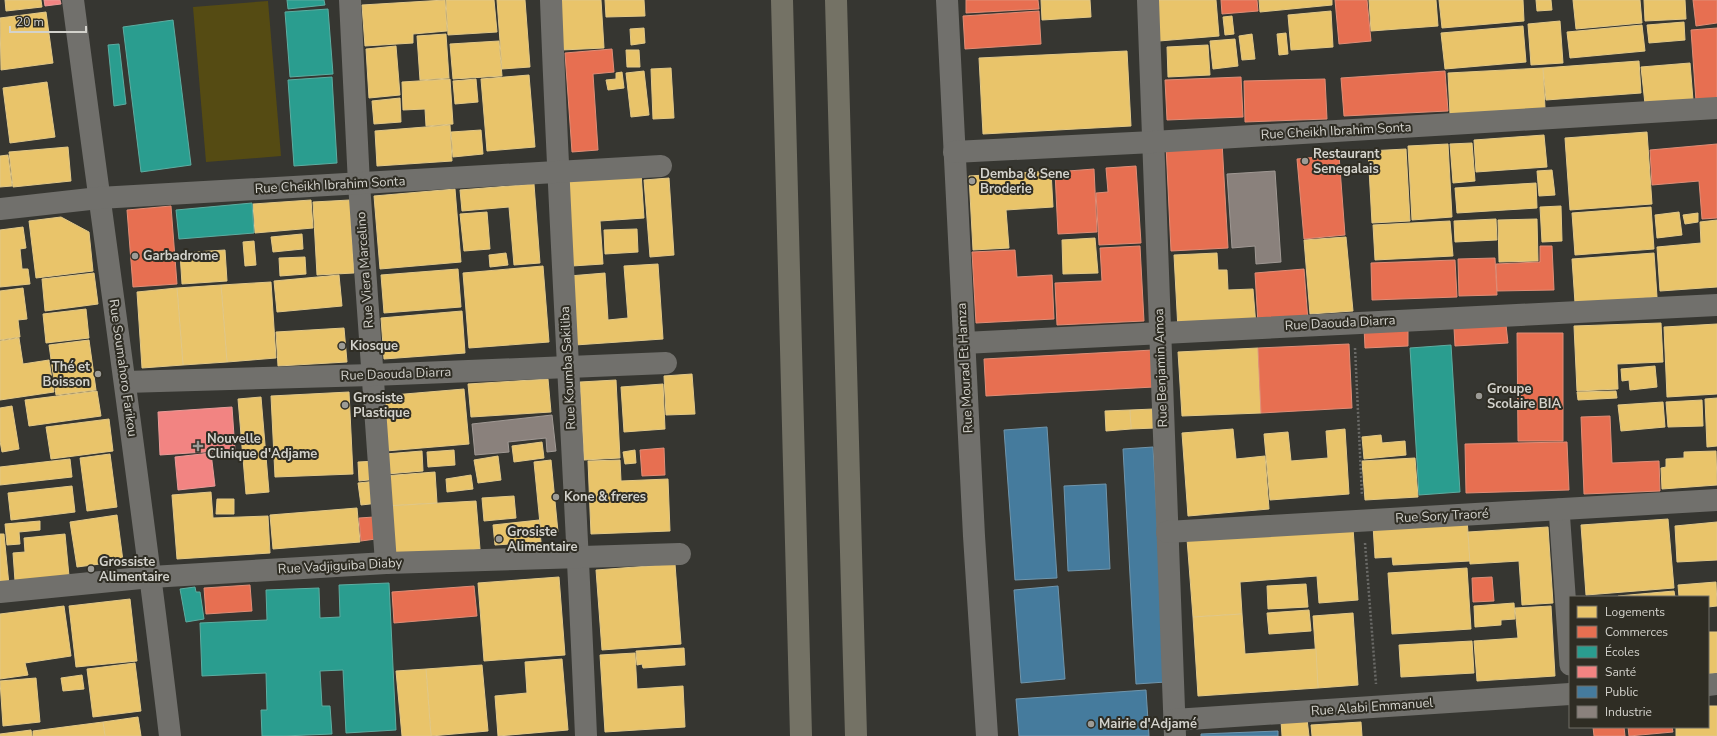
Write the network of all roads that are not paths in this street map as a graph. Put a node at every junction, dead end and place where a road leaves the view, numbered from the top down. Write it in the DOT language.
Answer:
graph roads {
  1 [pos="73,0"];
  2 [pos="350,0"];
  3 [pos="551,0"];
  4 [pos="782,0"];
  5 [pos="836,0"];
  6 [pos="946,0"];
  7 [pos="1148,0"];
  8 [pos="1717,108"];
  9 [pos="1153,142"];
  10 [pos="954,152"];
  11 [pos="661,166"];
  12 [pos="557,171"];
  13 [pos="359,184"];
  14 [pos="99,198"];
  15 [pos="0,209"];
  16 [pos="1717,305"];
  17 [pos="1159,332"];
  18 [pos="964,343"];
  19 [pos="666,363"];
  20 [pos="568,366"];
  21 [pos="372,375"];
  22 [pos="125,382"];
  23 [pos="1717,500"];
  24 [pos="1559,509"];
  25 [pos="1167,532"];
  26 [pos="680,554"];
  27 [pos="578,556"];
  28 [pos="386,563"];
  29 [pos="151,577"];
  30 [pos="0,592"];
  31 [pos="1569,651"];
  32 [pos="1569,694"];
  33 [pos="1175,728"];
  34 [pos="170,736"];
  35 [pos="586,736"];
  36 [pos="801,736"];
  37 [pos="856,736"];
  38 [pos="987,736"];
  1 -- 14 [label="street, Rue Soumahoro Farikou"];
  2 -- 13 [label="street, Rue Viera Marcelino"];
  3 -- 12 [label="street, Rue Koumba Sakiliba"];
  4 -- 36 [label="highway"];
  5 -- 37 [label="highway"];
  6 -- 10 [label="street, Rue Mourad Et Hamza"];
  7 -- 9 [label="street, Rue Benjamin Amoa"];
  8 -- 9 [label="street, Rue Cheikh Ibrahim Sonta"];
  9 -- 10 [label="street, Rue Cheikh Ibrahim Sonta"];
  9 -- 17 [label="street, Rue Benjamin Amoa"];
  10 -- 18 [label="street, Rue Mourad Et Hamza"];
  11 -- 12 [label="street, Rue Cheikh Ibrahim Sonta"];
  12 -- 13 [label="street, Rue Cheikh Ibrahim Sonta"];
  12 -- 20 [label="street, Rue Koumba Sakiliba"];
  13 -- 14 [label="street, Rue Cheikh Ibrahim Sonta"];
  13 -- 21 [label="street, Rue Viera Marcelino"];
  14 -- 15 [label="street, Rue Cheikh Ibrahim Sonta"];
  14 -- 22 [label="street, Rue Soumahoro Farikou"];
  16 -- 17 [label="street, Rue Daouda Diarra"];
  17 -- 18 [label="street, Rue Daouda Diarra"];
  17 -- 25 [label="street, Rue Benjamin Amoa"];
  18 -- 38 [label="street, Rue Mourad Et Hamza"];
  19 -- 20 [label="street, Rue Daouda Diarra"];
  20 -- 21 [label="street, Rue Daouda Diarra"];
  20 -- 27 [label="street, Rue Koumba Sakiliba"];
  21 -- 22 [label="street, Rue Daouda Diarra"];
  21 -- 28 [label="street, Rue Viera Marcelino"];
  22 -- 29 [label="street, Rue Soumahoro Farikou"];
  23 -- 24 [label="street, Rue Sory Traoré"];
  24 -- 25 [label="street, Rue Sory Traoré"];
  24 -- 31 [label="street"];
  25 -- 33 [label="street, Rue Benjamin Amoa"];
  26 -- 27 [label="street, Rue Vadjiguiba Diaby"];
  27 -- 28 [label="street, Rue Vadjiguiba Diaby"];
  27 -- 35 [label="street, Rue Koumba Sakiliba"];
  28 -- 29 [label="street, Rue Vadjiguiba Diaby"];
  29 -- 30 [label="street, Rue Vadjiguiba Diaby"];
  29 -- 34 [label="street, Rue Soumahoro Farikou"];
  32 -- 33 [label="street, Rue Alabi Emmanuel"];
}
